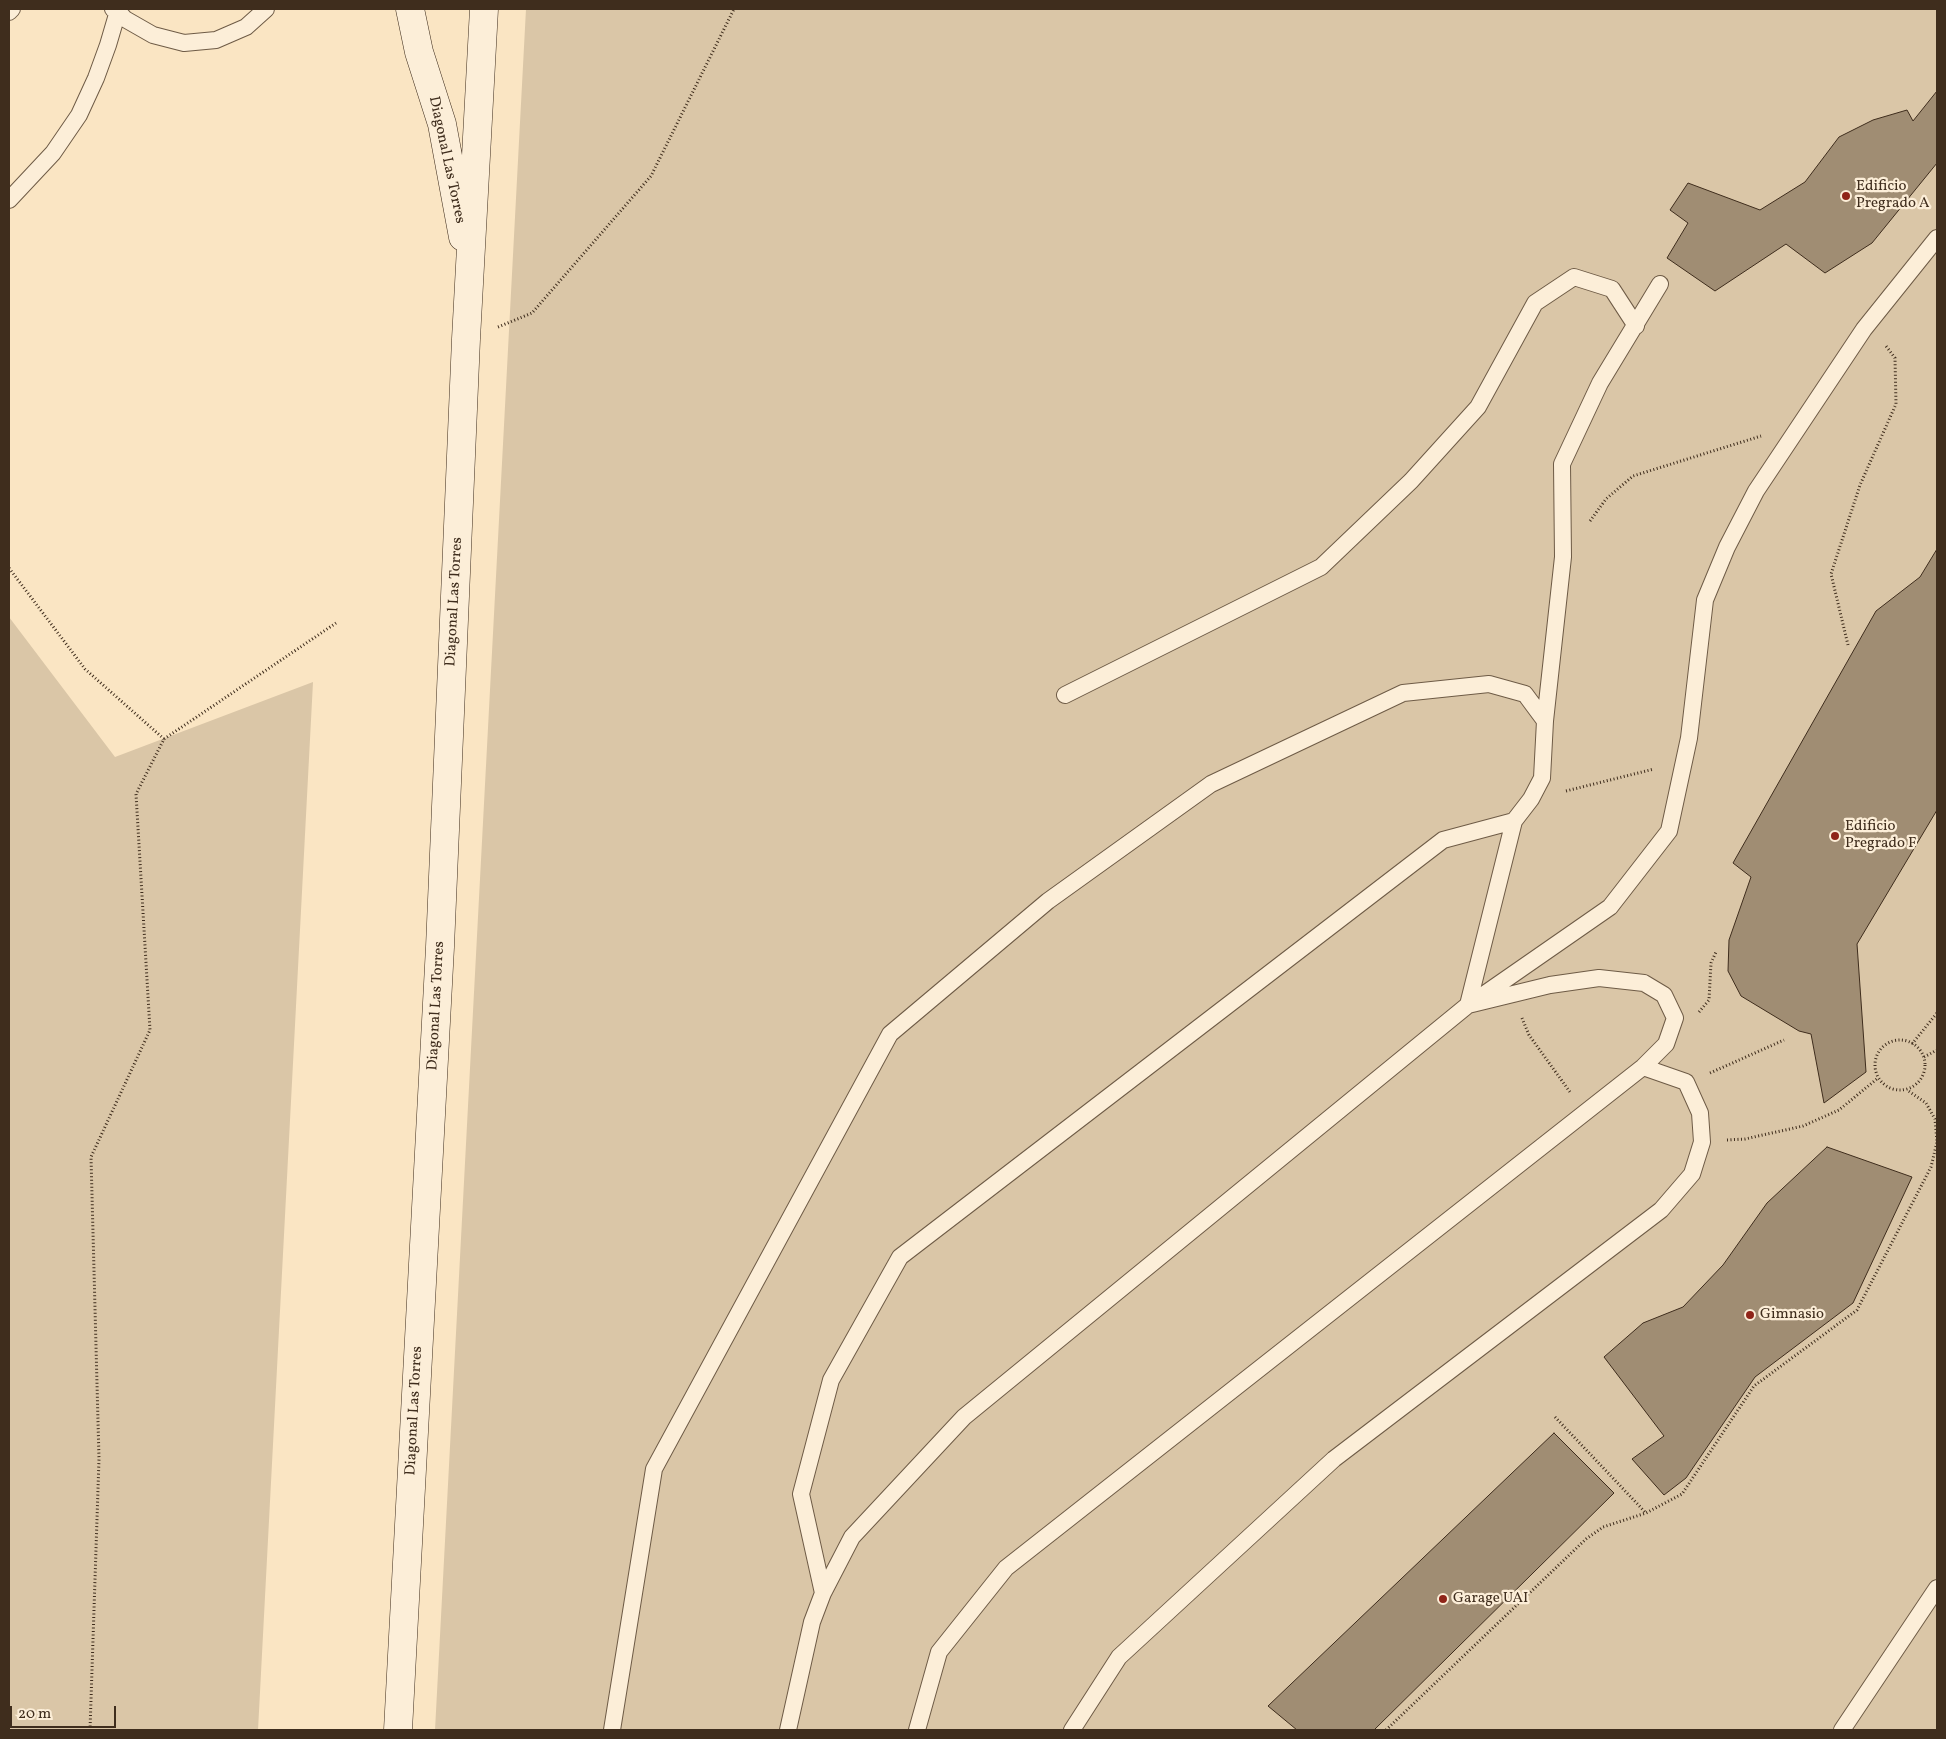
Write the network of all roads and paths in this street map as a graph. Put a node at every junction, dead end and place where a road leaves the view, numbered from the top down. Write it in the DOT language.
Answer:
graph roads {
  1 [pos="12,9"];
  2 [pos="115,9"];
  3 [pos="266,9"];
  4 [pos="410,9"];
  5 [pos="484,9"];
  6 [pos="734,9"];
  7 [pos="9,12"];
  8 [pos="9,200"];
  9 [pos="1937,238"];
  10 [pos="471,282"];
  11 [pos="1660,284"];
  12 [pos="1636,326"];
  13 [pos="1864,329"];
  14 [pos="466,339"];
  15 [pos="1802,422"];
  16 [pos="1563,558"];
  17 [pos="9,568"];
  18 [pos="336,623"];
  19 [pos="1848,645"];
  20 [pos="1065,696"];
  21 [pos="1545,721"];
  22 [pos="164,739"];
  23 [pos="1684,761"];
  24 [pos="1531,799"];
  25 [pos="1514,820"];
  26 [pos="1716,952"];
  27 [pos="1513,994"];
  28 [pos="1468,1005"];
  29 [pos="1937,1013"];
  30 [pos="1675,1018"];
  31 [pos="1784,1040"];
  32 [pos="1912,1044"];
  33 [pos="1937,1050"];
  34 [pos="1924,1057"];
  35 [pos="1643,1067"];
  36 [pos="1878,1078"];
  37 [pos="1686,1082"];
  38 [pos="1907,1090"];
  39 [pos="1585,1112"];
  40 [pos="1936,1119"];
  41 [pos="1702,1142"];
  42 [pos="1555,1417"];
  43 [pos="1646,1513"];
  44 [pos="1937,1588"];
  45 [pos="823,1593"];
  46 [pos="90,1730"];
  47 [pos="398,1730"];
  48 [pos="612,1730"];
  49 [pos="788,1730"];
  50 [pos="916,1730"];
  51 [pos="1072,1730"];
  52 [pos="1386,1730"];
  53 [pos="1842,1730"];
  1 -- 7 [label="lane"];
  2 -- 3 [label="lane"];
  2 -- 8 [label="lane"];
  4 -- 10 [label="street, Diagonal Las Torres"];
  5 -- 10 [label="street, Diagonal Las Torres"];
  6 -- 14 [label="path"];
  9 -- 13 [label="lane"];
  10 -- 14 [label="street, Diagonal Las Torres"];
  11 -- 12 [label="lane"];
  12 -- 16 [label="lane"];
  12 -- 20 [label="lane"];
  13 -- 15 [label="lane"];
  13 -- 19 [label="path"];
  14 -- 47 [label="street, Diagonal Las Torres"];
  15 -- 16 [label="path"];
  15 -- 23 [label="lane"];
  16 -- 21 [label="lane"];
  17 -- 22 [label="path"];
  18 -- 22 [label="path"];
  21 -- 24 [label="lane"];
  21 -- 48 [label="lane"];
  22 -- 46 [label="path"];
  23 -- 24 [label="path"];
  23 -- 28 [label="lane"];
  24 -- 25 [label="lane"];
  25 -- 28 [label="lane"];
  25 -- 45 [label="lane"];
  26 -- 30 [label="path"];
  27 -- 28 [label="lane"];
  27 -- 30 [label="lane"];
  27 -- 39 [label="path"];
  28 -- 45 [label="lane"];
  29 -- 32 [label="path"];
  30 -- 35 [label="lane"];
  31 -- 37 [label="path"];
  32 -- 34 [label="path"];
  32 -- 36 [label="path"];
  33 -- 34 [label="path"];
  34 -- 38 [label="path"];
  35 -- 37 [label="lane"];
  35 -- 39 [label="lane"];
  36 -- 38 [label="path"];
  36 -- 41 [label="path"];
  37 -- 41 [label="lane"];
  38 -- 40 [label="path"];
  39 -- 50 [label="lane"];
  40 -- 43 [label="path"];
  41 -- 51 [label="lane"];
  42 -- 43 [label="path"];
  43 -- 52 [label="path"];
  44 -- 53 [label="lane"];
  45 -- 49 [label="lane"];
}
